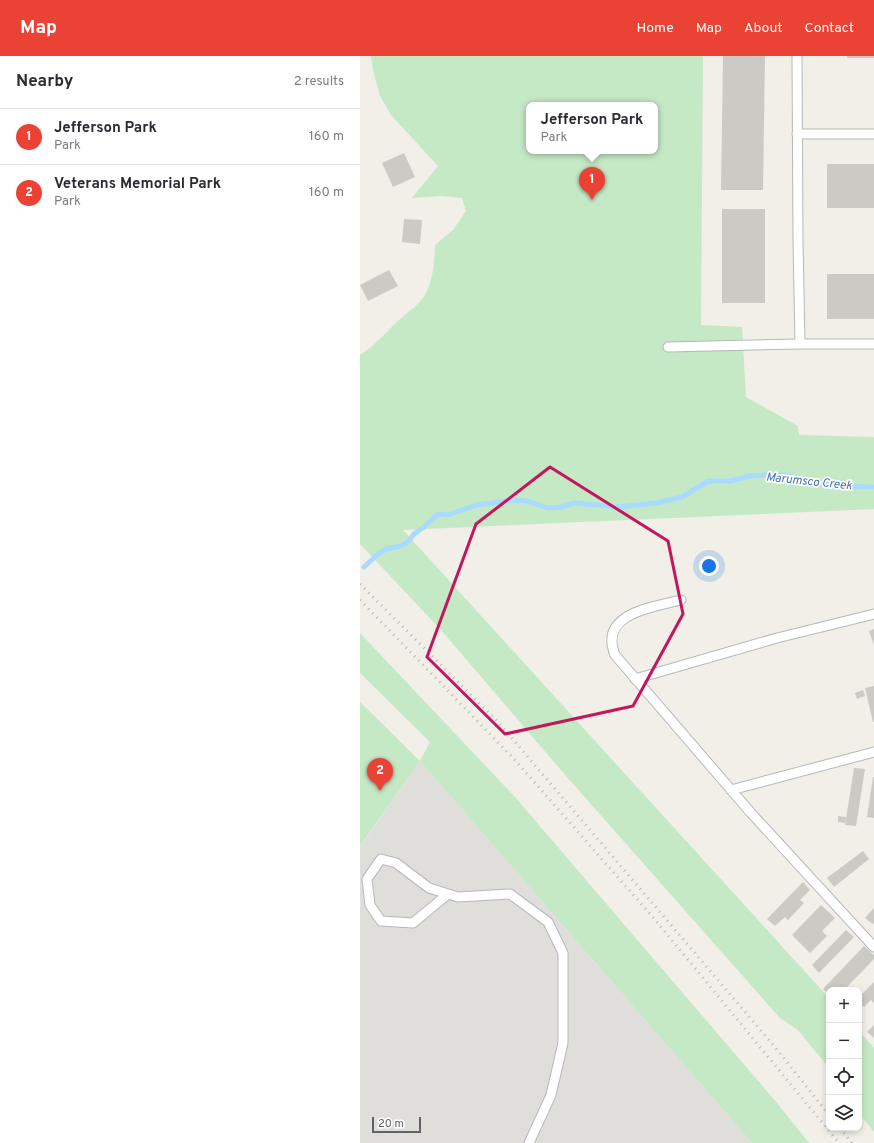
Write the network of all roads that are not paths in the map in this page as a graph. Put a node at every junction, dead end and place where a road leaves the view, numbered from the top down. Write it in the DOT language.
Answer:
graph roads {
  1 [pos="797,56"];
  2 [pos="797,134"];
  3 [pos="874,134"];
  4 [pos="800,344"];
  5 [pos="874,344"];
  6 [pos="668,347"];
  7 [pos="681,600"];
  8 [pos="874,614"];
  9 [pos="635,679"];
  10 [pos="874,752"];
  11 [pos="731,790"];
  12 [pos="448,894"];
  13 [pos="874,947"];
  14 [pos="529,1143"];
  1 -- 2 [label="lane"];
  2 -- 3 [label="lane"];
  2 -- 4 [label="lane"];
  4 -- 5 [label="lane"];
  4 -- 6 [label="lane"];
  7 -- 9 [label="lane"];
  8 -- 9 [label="lane"];
  9 -- 11 [label="lane"];
  10 -- 11 [label="lane"];
  11 -- 13 [label="lane"];
  12 -- 12 [label="lane"];
  12 -- 14 [label="lane"];
}
